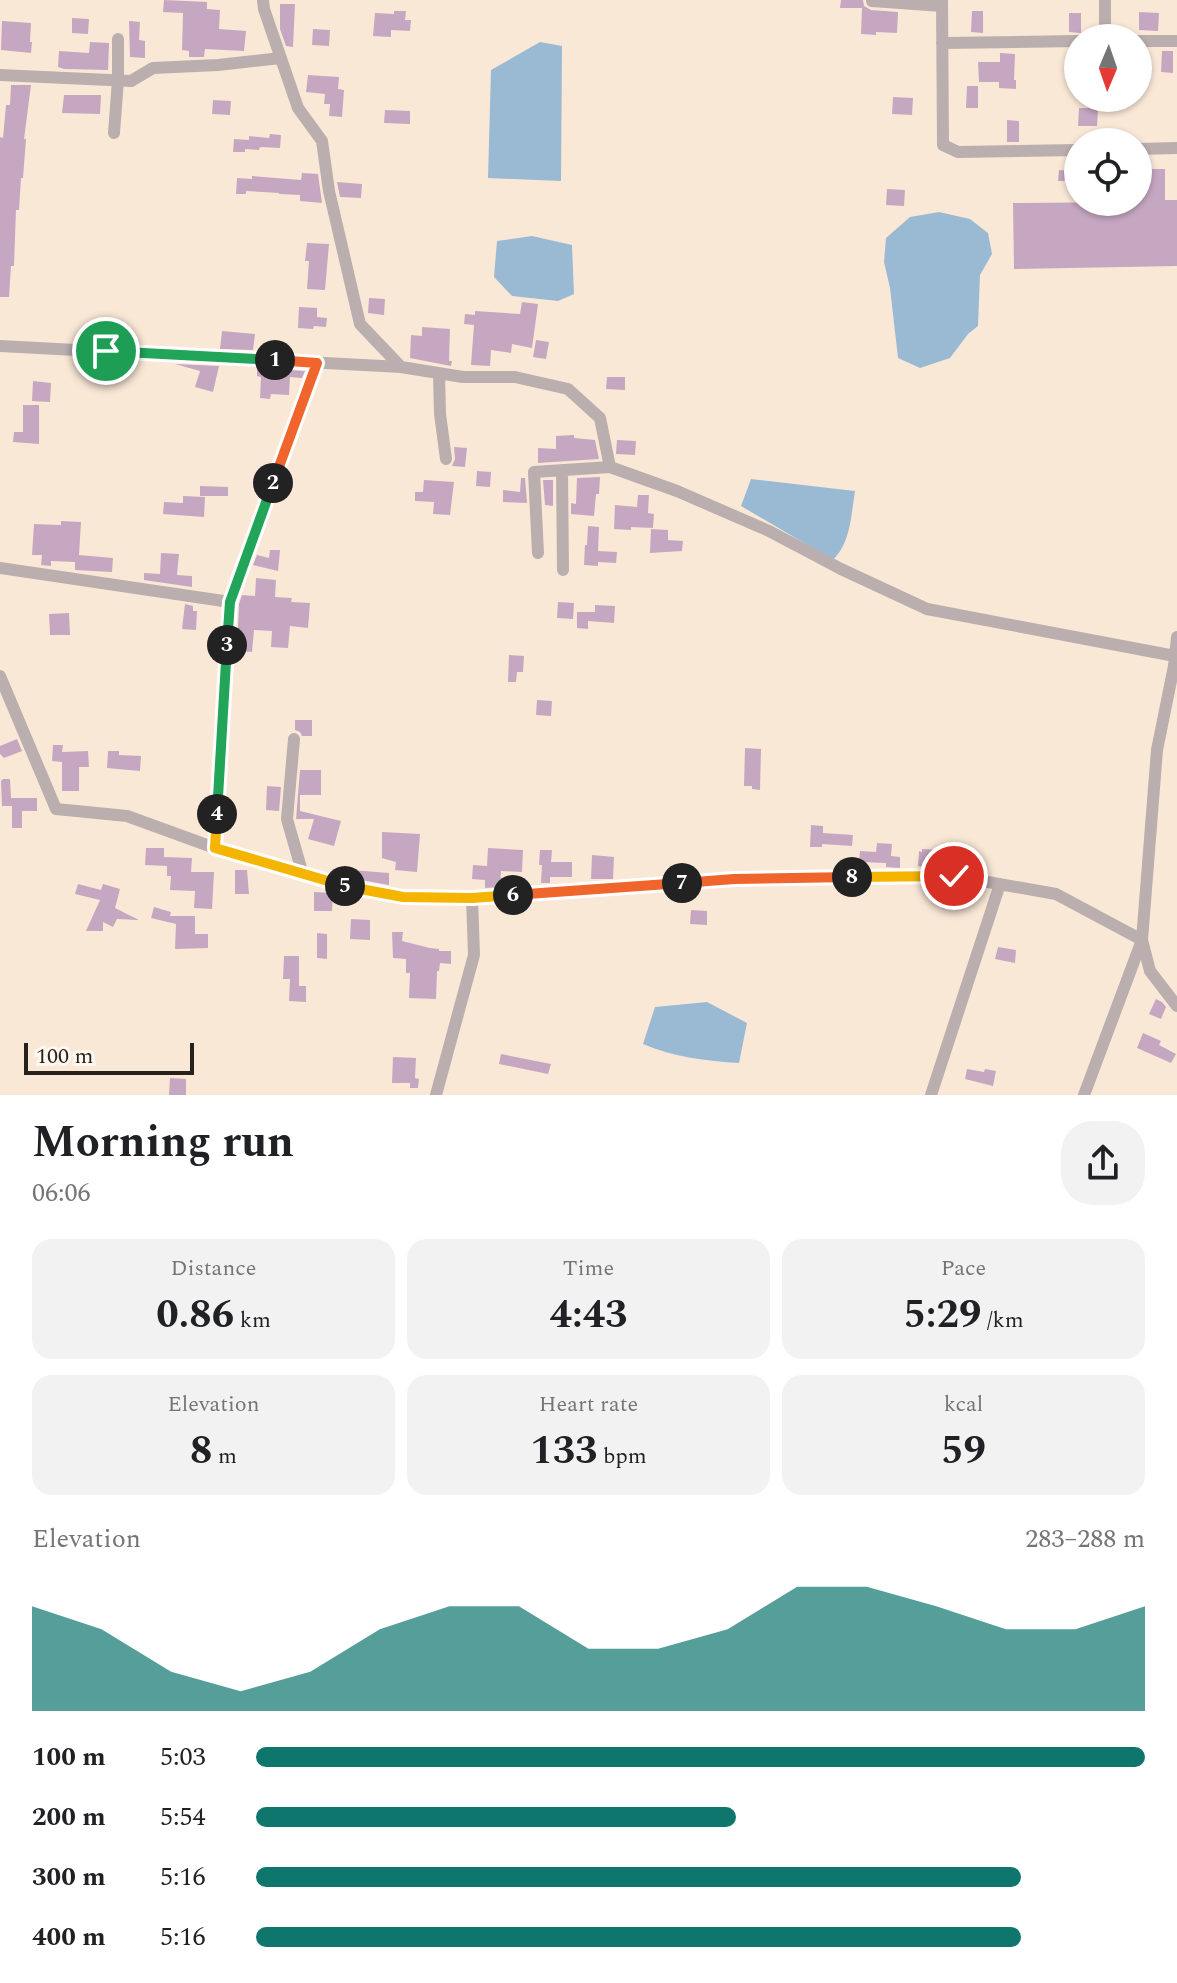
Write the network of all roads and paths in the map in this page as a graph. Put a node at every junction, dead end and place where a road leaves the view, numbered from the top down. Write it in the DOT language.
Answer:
graph roads {
  1 [pos="263,0"];
  2 [pos="1105,0"];
  3 [pos="872,1"];
  4 [pos="942,3"];
  5 [pos="1105,24"];
  6 [pos="118,39"];
  7 [pos="1064,41"];
  8 [pos="1152,41"];
  9 [pos="1177,41"];
  10 [pos="942,43"];
  11 [pos="281,58"];
  12 [pos="0,75"];
  13 [pos="118,80"];
  14 [pos="114,133"];
  15 [pos="1177,148"];
  16 [pos="1152,149"];
  17 [pos="1064,150"];
  18 [pos="0,346"];
  19 [pos="317,363"];
  20 [pos="401,367"];
  21 [pos="439,373"];
  22 [pos="446,459"];
  23 [pos="610,467"];
  24 [pos="562,470"];
  25 [pos="538,553"];
  26 [pos="0,568"];
  27 [pos="563,570"];
  28 [pos="230,602"];
  29 [pos="1177,637"];
  30 [pos="1175,656"];
  31 [pos="0,676"];
  32 [pos="294,739"];
  33 [pos="215,848"];
  34 [pos="303,875"];
  35 [pos="1000,884"];
  36 [pos="472,898"];
  37 [pos="1142,940"];
  38 [pos="1177,1006"];
  39 [pos="436,1095"];
  40 [pos="931,1095"];
  41 [pos="1084,1095"];
  1 -- 11 [label="street"];
  2 -- 5 [label="street"];
  3 -- 4 [label="street"];
  4 -- 10 [label="street"];
  6 -- 13 [label="street"];
  7 -- 10 [label="street"];
  8 -- 9 [label="street"];
  10 -- 17 [label="street"];
  11 -- 13 [label="street"];
  11 -- 20 [label="street"];
  12 -- 13 [label="street"];
  13 -- 14 [label="street"];
  15 -- 16 [label="street"];
  18 -- 19 [label="street"];
  19 -- 20 [label="street"];
  19 -- 28 [label="street"];
  20 -- 21 [label="street"];
  21 -- 22 [label="street"];
  21 -- 23 [label="street"];
  23 -- 24 [label="street"];
  23 -- 30 [label="street"];
  24 -- 25 [label="street"];
  24 -- 27 [label="street"];
  26 -- 28 [label="street"];
  28 -- 33 [label="street"];
  29 -- 30 [label="street"];
  30 -- 37 [label="street"];
  31 -- 33 [label="street"];
  32 -- 34 [label="street"];
  33 -- 34 [label="street"];
  34 -- 36 [label="street"];
  35 -- 36 [label="street"];
  35 -- 37 [label="street"];
  35 -- 40 [label="street"];
  36 -- 39 [label="street"];
  37 -- 38 [label="street"];
  37 -- 41 [label="street"];
}
